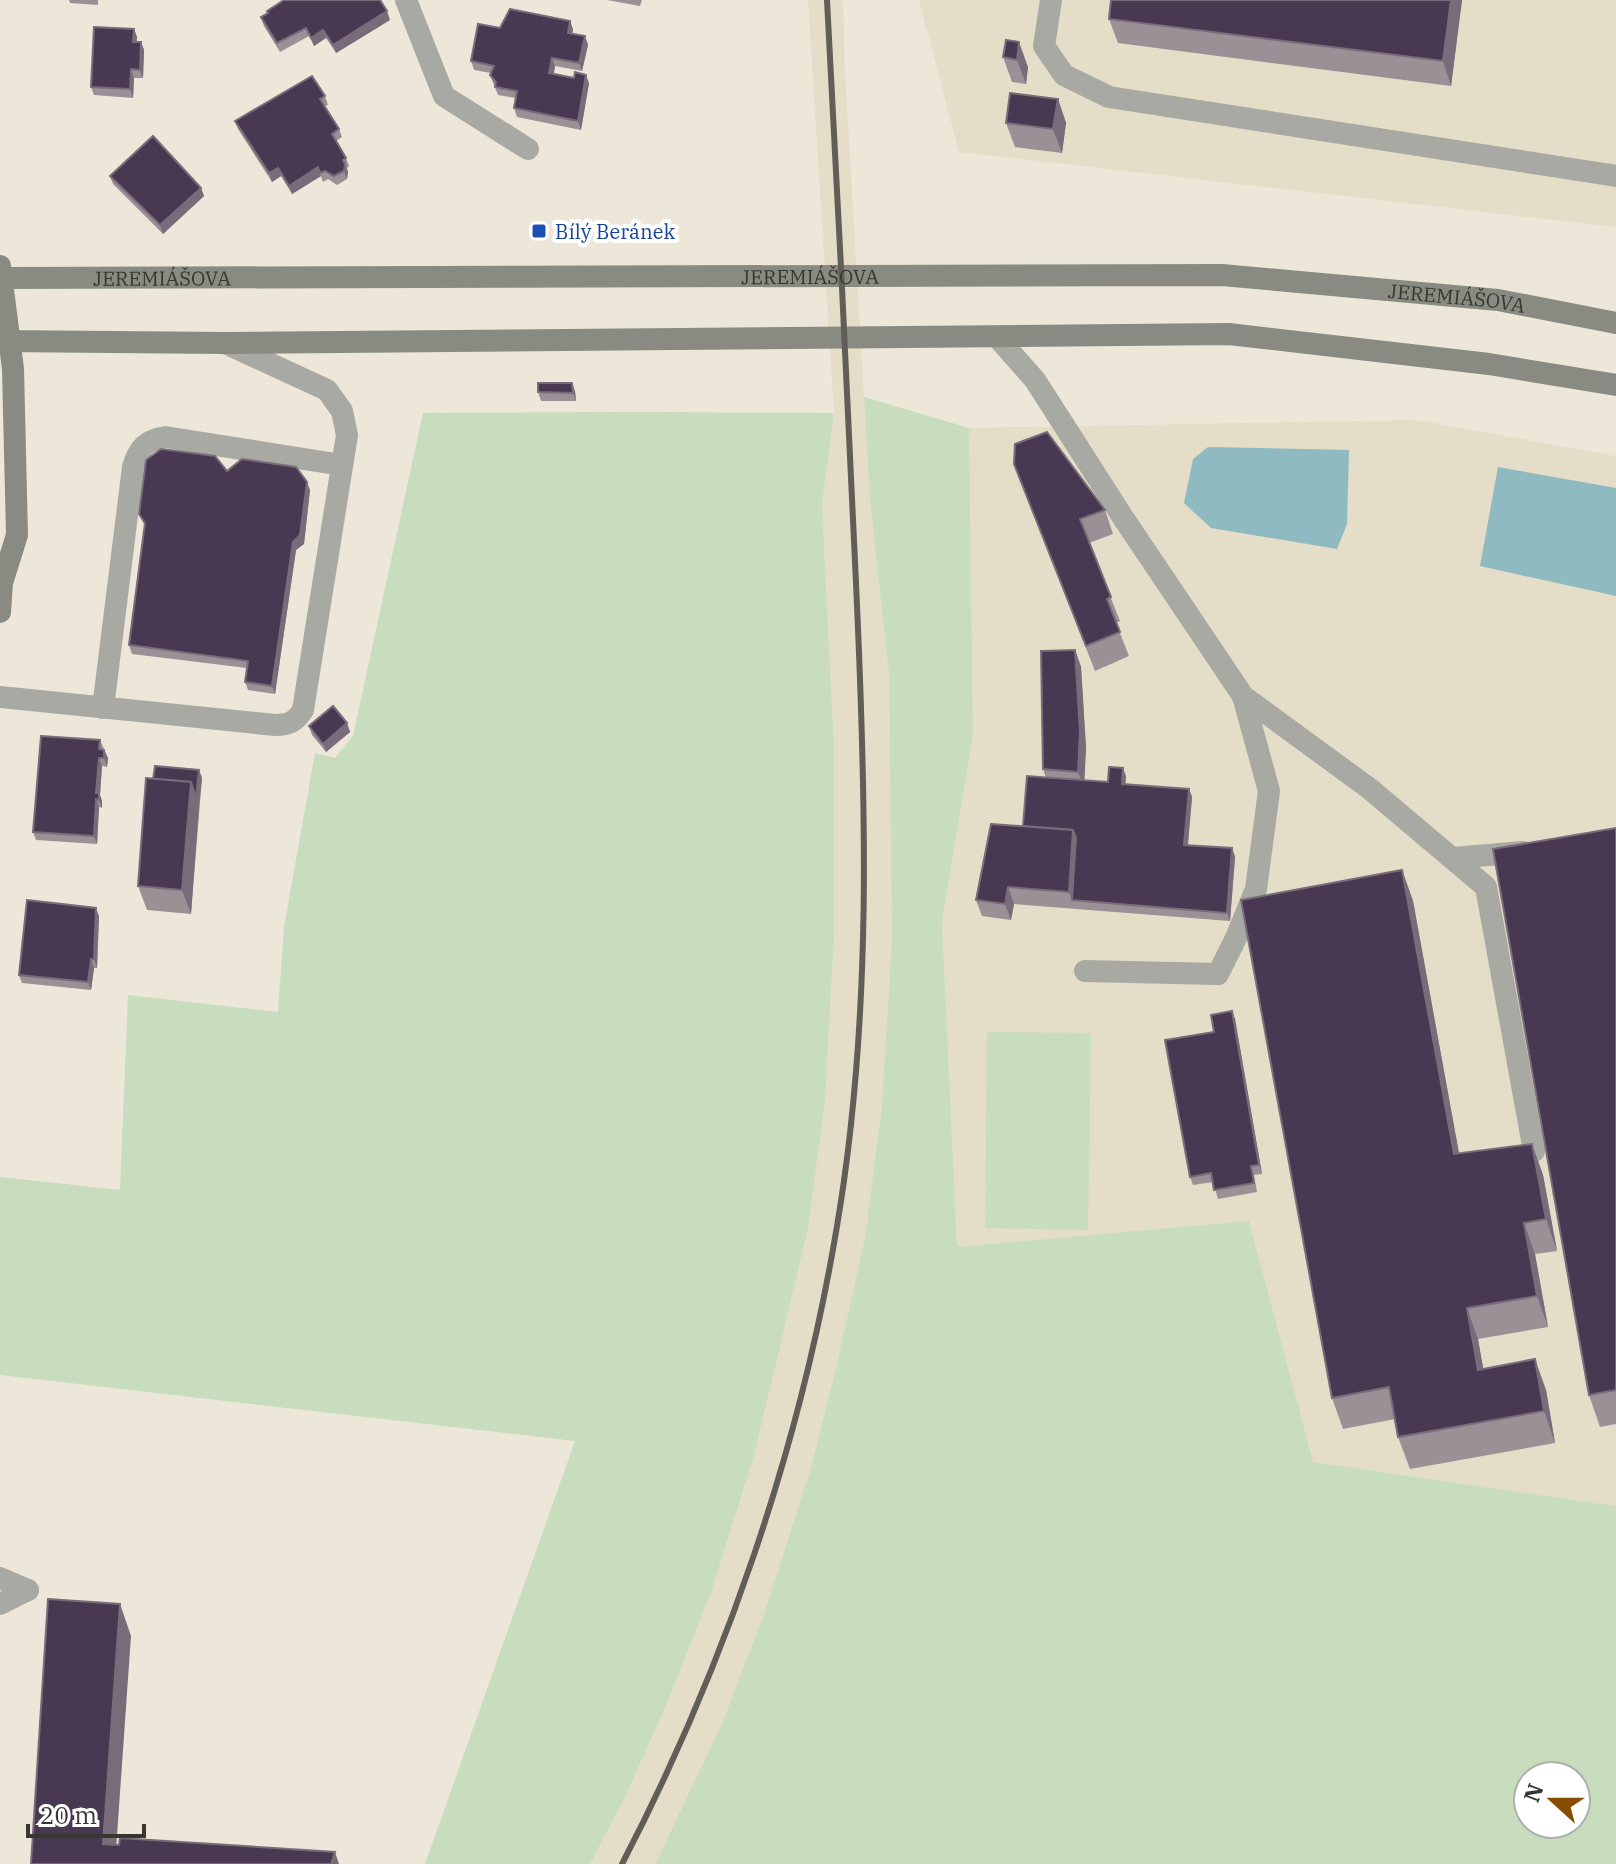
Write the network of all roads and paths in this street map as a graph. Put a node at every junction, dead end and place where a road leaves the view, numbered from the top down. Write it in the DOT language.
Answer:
graph roads {
  1 [pos="406,0"];
  2 [pos="1051,0"];
  3 [pos="528,149"];
  4 [pos="1616,176"];
  5 [pos="0,264"];
  6 [pos="0,278"];
  7 [pos="1616,323"];
  8 [pos="997,337"];
  9 [pos="5,341"];
  10 [pos="225,343"];
  11 [pos="1616,385"];
  12 [pos="342,465"];
  13 [pos="1,581"];
  14 [pos="0,612"];
  15 [pos="1243,696"];
  16 [pos="0,697"];
  17 [pos="103,708"];
  18 [pos="1542,850"];
  19 [pos="1453,858"];
  20 [pos="1085,971"];
  21 [pos="1534,1151"];
  22 [pos="0,1578"];
  23 [pos="0,1604"];
  1 -- 3 [label="street"];
  2 -- 4 [label="street"];
  5 -- 6 [label="main road"];
  6 -- 7 [label="main road, JEREMIÁŠOVA"];
  6 -- 9 [label="main road"];
  8 -- 10 [label="main road"];
  8 -- 11 [label="main road"];
  8 -- 15 [label="street"];
  9 -- 10 [label="main road"];
  9 -- 13 [label="main road"];
  10 -- 12 [label="street"];
  12 -- 17 [label="street"];
  12 -- 17 [label="street"];
  13 -- 14 [label="main road"];
  15 -- 19 [label="street"];
  15 -- 20 [label="street"];
  16 -- 17 [label="street"];
  18 -- 19 [label="street"];
  19 -- 21 [label="street"];
  22 -- 23 [label="street"];
}
